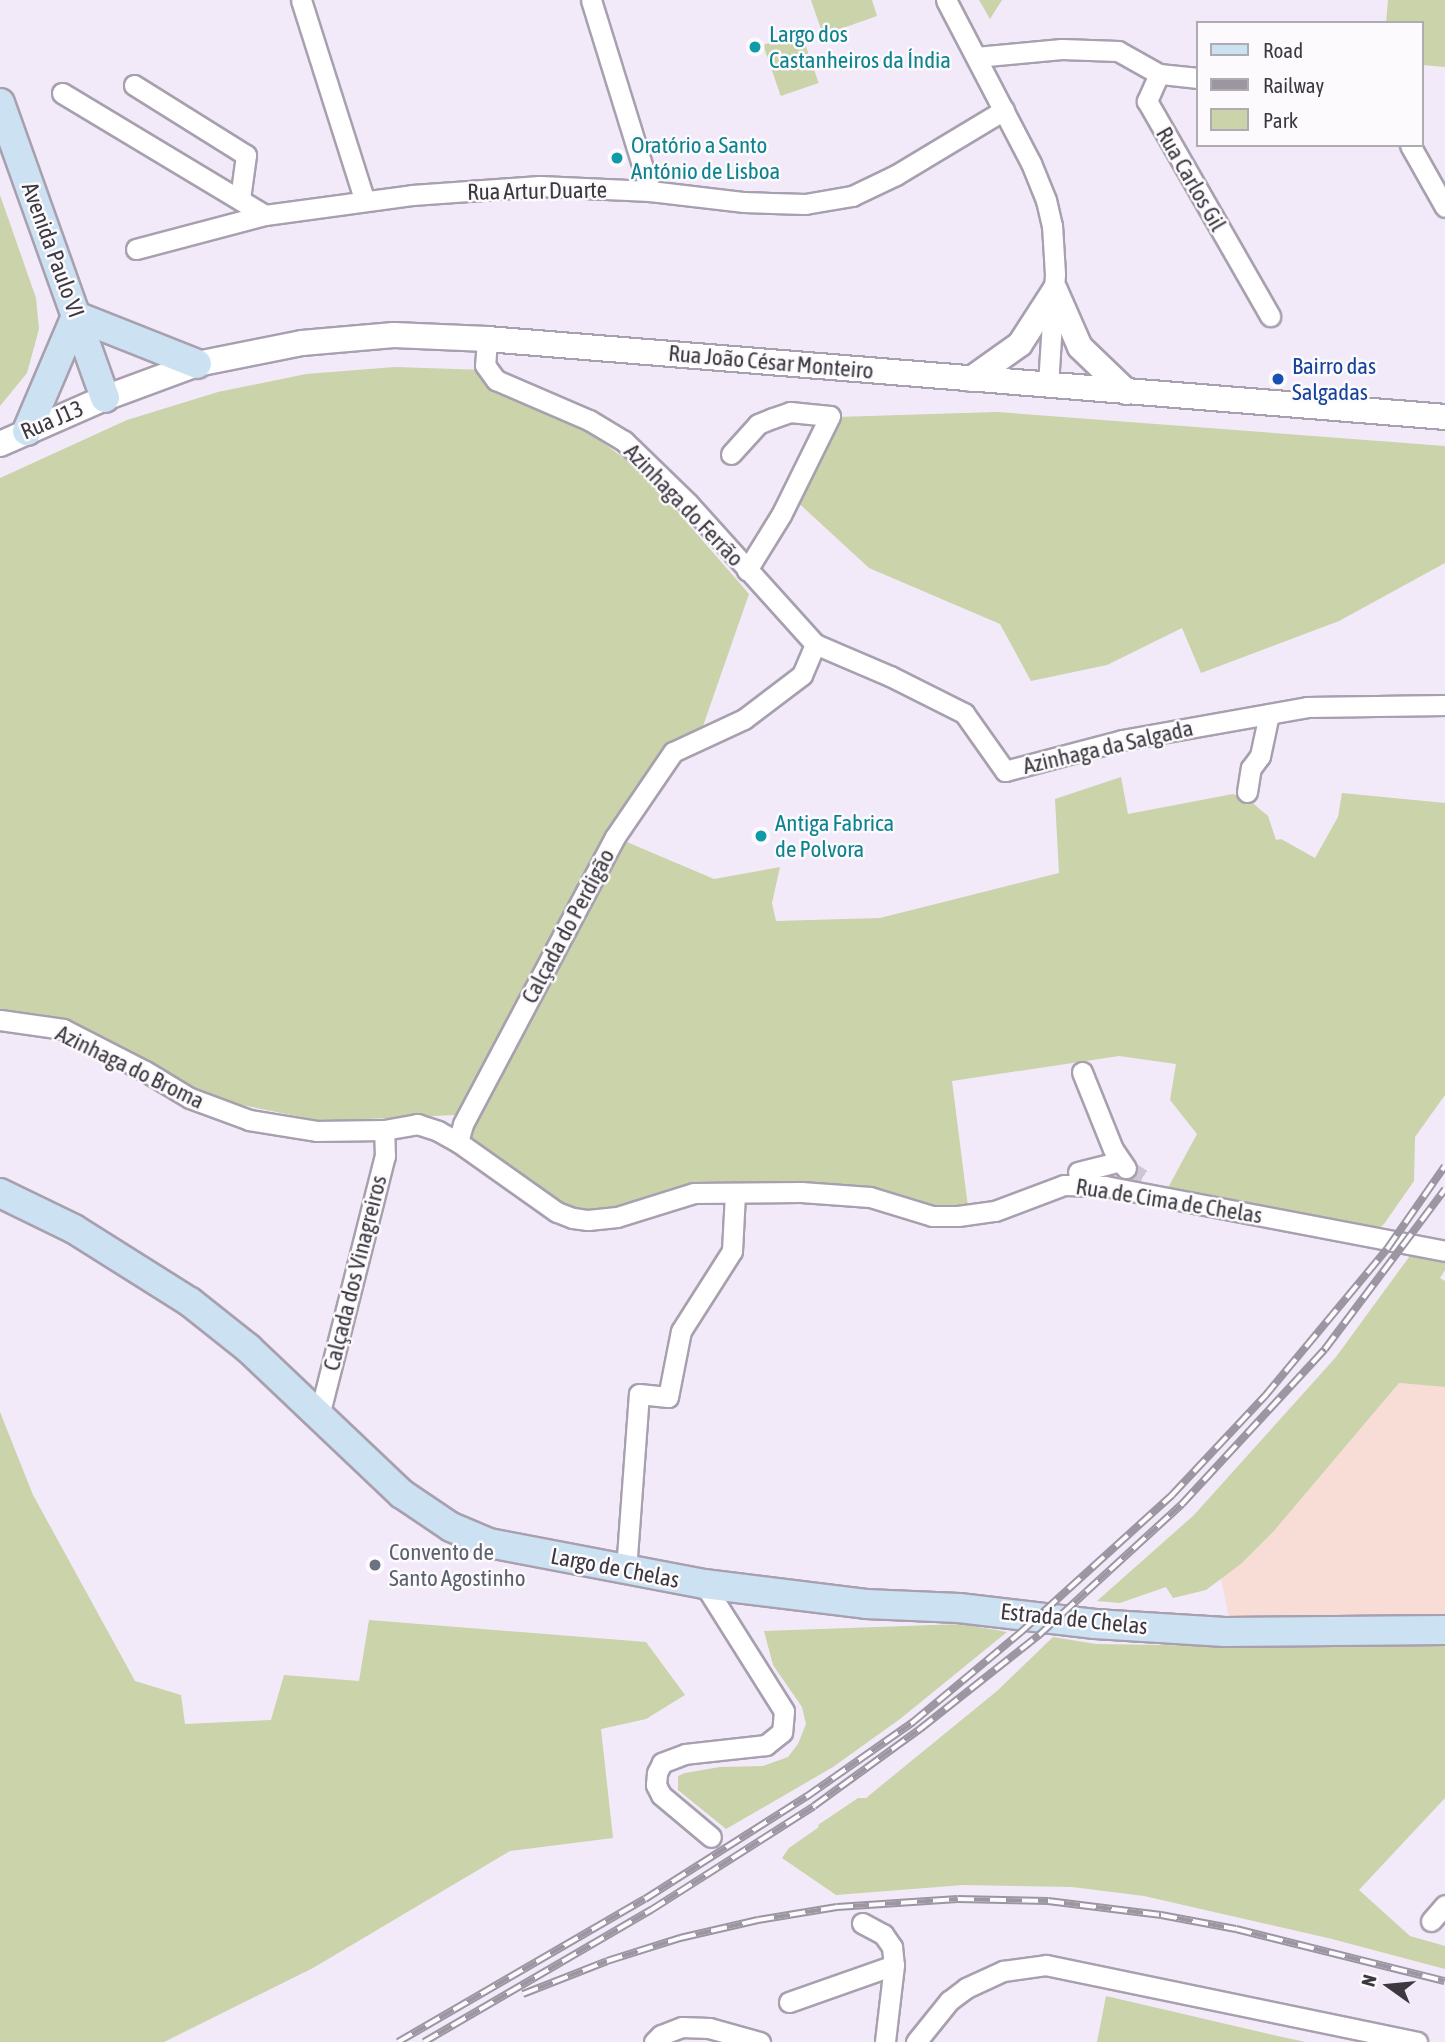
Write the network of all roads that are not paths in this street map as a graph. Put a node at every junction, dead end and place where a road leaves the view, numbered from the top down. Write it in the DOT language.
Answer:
graph roads {
  1 [pos="301,0"];
  2 [pos="591,0"];
  3 [pos="946,0"];
  4 [pos="976,57"];
  5 [pos="1159,74"];
  6 [pos="1196,78"];
  7 [pos="134,85"];
  8 [pos="62,93"];
  9 [pos="0,103"];
  10 [pos="1004,110"];
  11 [pos="1411,147"];
  12 [pos="650,191"];
  13 [pos="240,199"];
  14 [pos="364,199"];
  15 [pos="1445,206"];
  16 [pos="265,215"];
  17 [pos="136,248"];
  18 [pos="1055,290"];
  19 [pos="76,316"];
  20 [pos="1270,316"];
  21 [pos="487,339"];
  22 [pos="197,364"];
  23 [pos="971,379"];
  24 [pos="1048,385"];
  25 [pos="1127,391"];
  26 [pos="105,398"];
  27 [pos="1445,417"];
  28 [pos="27,431"];
  29 [pos="0,443"];
  30 [pos="731,454"];
  31 [pos="747,570"];
  32 [pos="815,644"];
  33 [pos="1445,705"];
  34 [pos="1269,714"];
  35 [pos="1247,792"];
  36 [pos="0,1020"];
  37 [pos="1082,1072"];
  38 [pos="384,1130"];
  39 [pos="458,1142"];
  40 [pos="1078,1172"];
  41 [pos="0,1193"];
  42 [pos="735,1193"];
  43 [pos="1445,1251"];
  44 [pos="319,1416"];
  45 [pos="626,1570"];
  46 [pos="704,1584"];
  47 [pos="1445,1630"];
  48 [pos="711,1837"];
  49 [pos="1445,1905"];
  50 [pos="1431,1921"];
  51 [pos="862,1923"];
  52 [pos="894,1965"];
  53 [pos="789,2002"];
  54 [pos="654,2042"];
  55 [pos="760,2042"];
  56 [pos="885,2042"];
  57 [pos="916,2042"];
  58 [pos="1417,2042"];
  1 -- 14 [label="street"];
  2 -- 12 [label="street"];
  3 -- 4 [label="street"];
  4 -- 5 [label="street"];
  4 -- 10 [label="street"];
  5 -- 6 [label="street"];
  5 -- 20 [label="street, Rua Carlos Gil"];
  7 -- 13 [label="street"];
  8 -- 13 [label="street"];
  9 -- 19 [label="main road, Avenida Paulo VI"];
  10 -- 12 [label="street, Rua Artur Duarte"];
  10 -- 18 [label="street"];
  11 -- 15 [label="street"];
  12 -- 14 [label="street, Rua Artur Duarte"];
  13 -- 16 [label="street"];
  14 -- 16 [label="street, Rua Artur Duarte"];
  16 -- 17 [label="street, Rua Artur Duarte"];
  18 -- 23 [label="street"];
  18 -- 24 [label="street"];
  18 -- 25 [label="street"];
  19 -- 22 [label="main road"];
  19 -- 26 [label="main road, Avenida Paulo VI"];
  19 -- 28 [label="main road"];
  21 -- 22 [label="street, Rua João César Monteiro"];
  21 -- 23 [label="street, Rua João César Monteiro"];
  21 -- 31 [label="street, Azinhaga do Ferrão"];
  22 -- 26 [label="street, Rua João César Monteiro"];
  23 -- 24 [label="street, Rua João César Monteiro"];
  24 -- 25 [label="street, Rua João César Monteiro"];
  25 -- 27 [label="street, Rua João César Monteiro"];
  26 -- 28 [label="street, Rua J13"];
  28 -- 29 [label="street, Rua J13"];
  30 -- 31 [label="street"];
  31 -- 32 [label="street, Azinhaga do Ferrão"];
  32 -- 34 [label="street, Azinhaga da Salgada"];
  32 -- 39 [label="street, Calçada do Perdigão"];
  33 -- 34 [label="street, Azinhaga da Salgada"];
  34 -- 35 [label="street"];
  36 -- 38 [label="street, Azinhaga do Broma"];
  37 -- 40 [label="street"];
  38 -- 39 [label="street, Rua de Cima de Chelas"];
  38 -- 44 [label="street, Calçada dos Vinagreiros"];
  39 -- 42 [label="street, Rua de Cima de Chelas"];
  41 -- 44 [label="main road, Largo de Chelas"];
  42 -- 43 [label="street, Rua de Cima de Chelas"];
  42 -- 45 [label="street"];
  44 -- 45 [label="main road, Largo de Chelas"];
  45 -- 46 [label="main road, Largo de Chelas"];
  46 -- 47 [label="main road, Estrada de Chelas"];
  46 -- 48 [label="street"];
  49 -- 50 [label="street"];
  51 -- 52 [label="street"];
  52 -- 53 [label="street"];
  52 -- 56 [label="street"];
  54 -- 55 [label="street"];
  57 -- 58 [label="street"];
}
